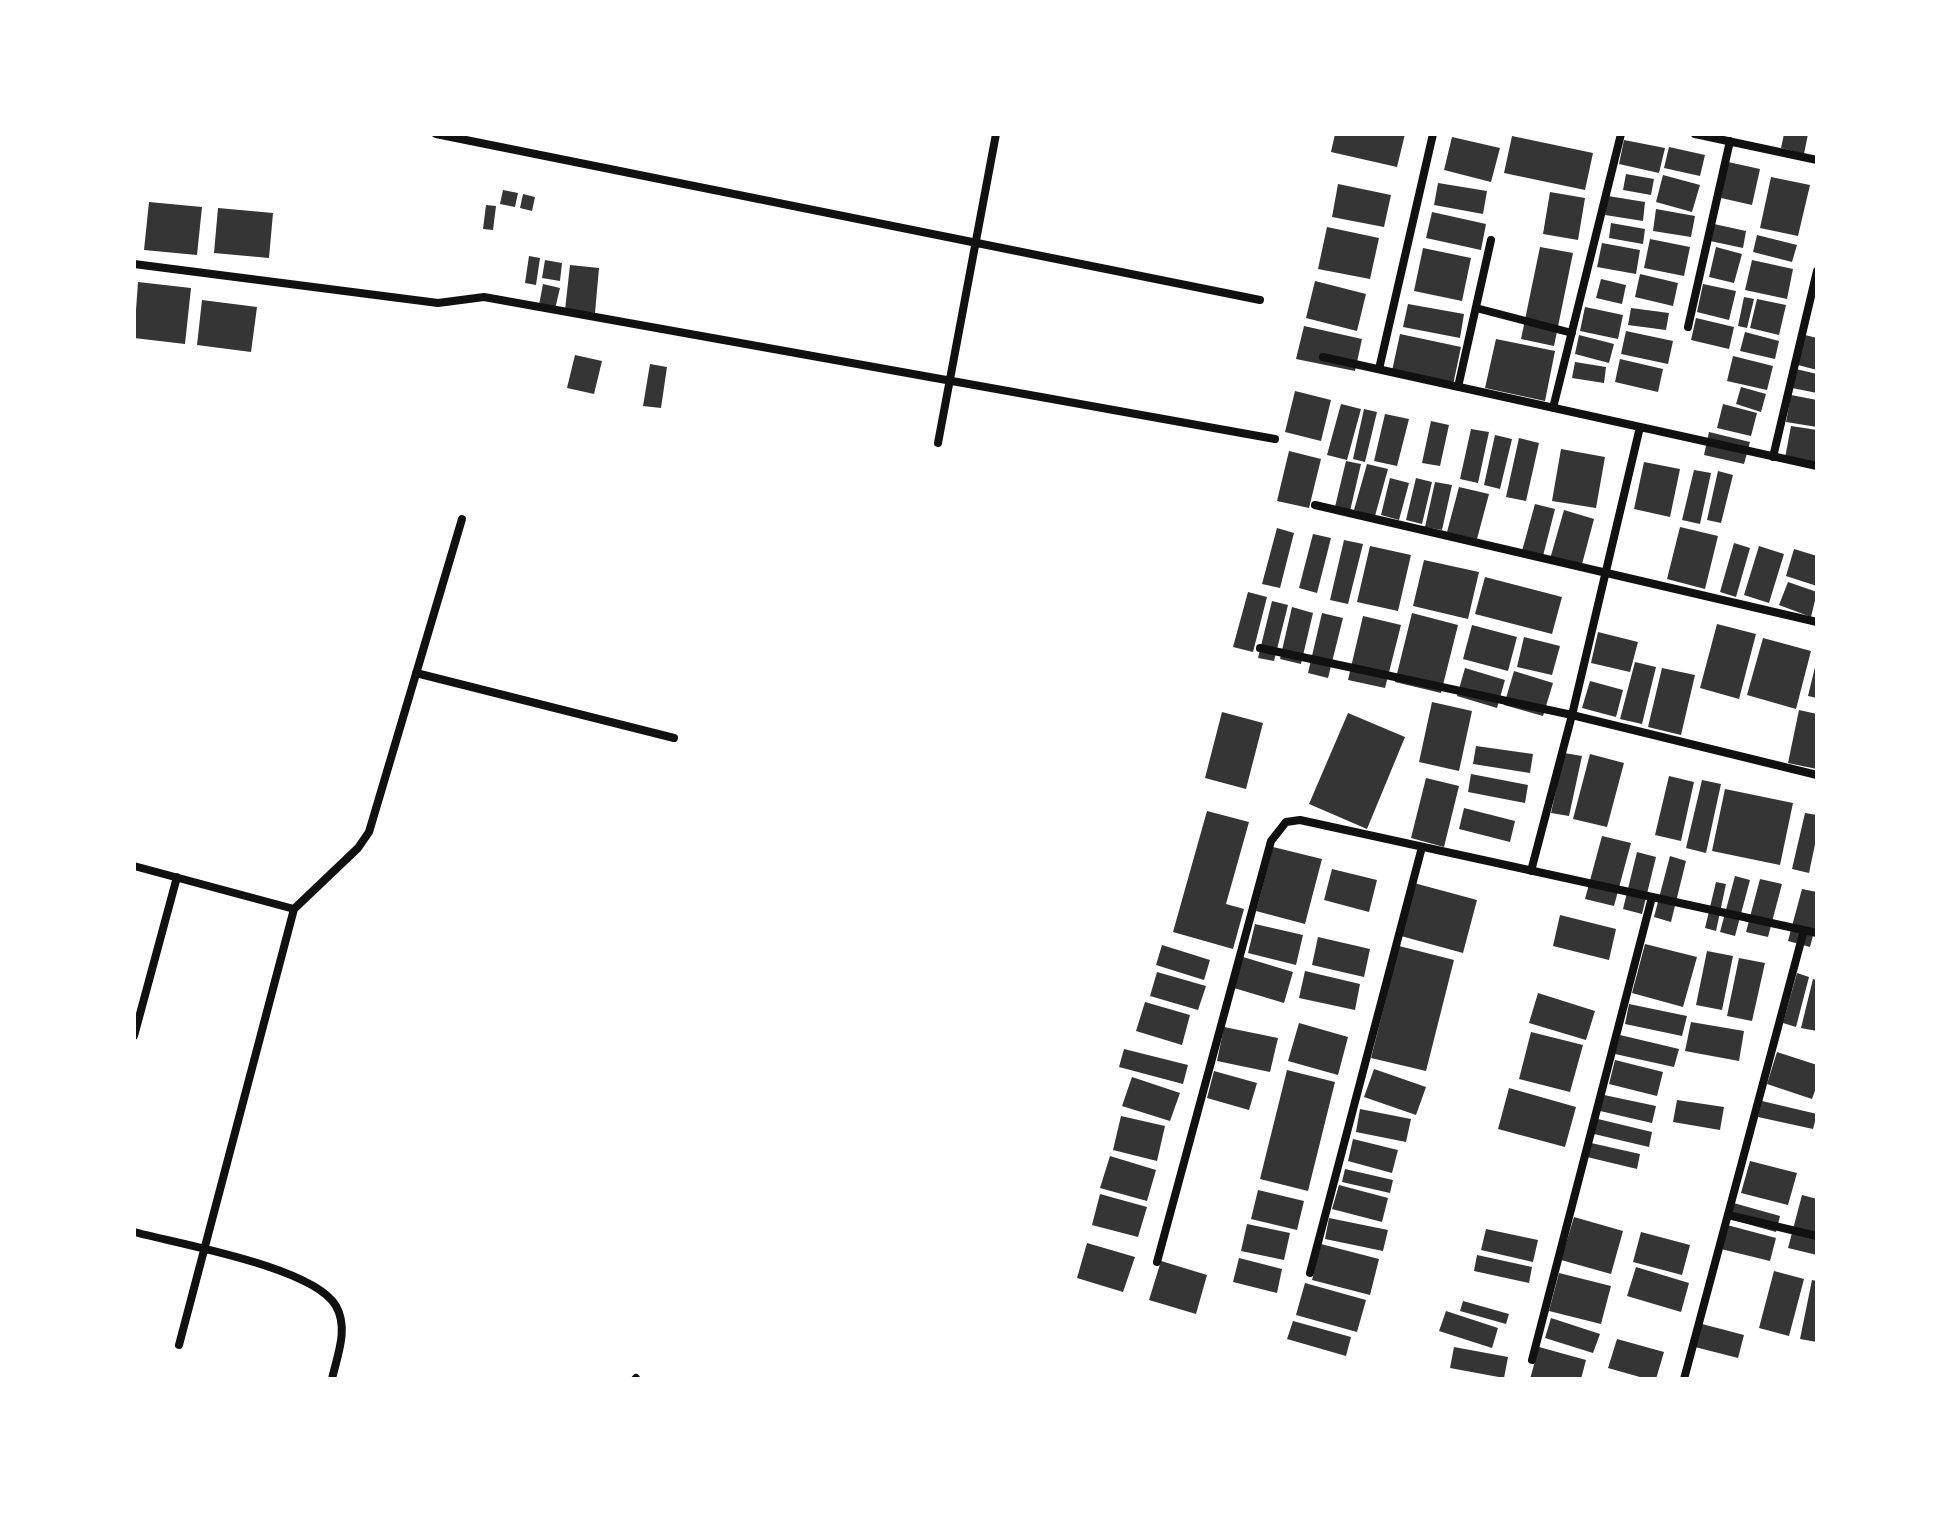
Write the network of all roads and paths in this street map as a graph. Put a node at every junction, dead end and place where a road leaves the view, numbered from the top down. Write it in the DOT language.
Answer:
graph roads {
  1 [pos="436,134"];
  2 [pos="996,134"];
  3 [pos="1433,134"];
  4 [pos="1621,134"];
  5 [pos="1695,134"];
  6 [pos="1730,141"];
  7 [pos="1817,160"];
  8 [pos="1491,240"];
  9 [pos="975,241"];
  10 [pos="134,264"];
  11 [pos="1817,271"];
  12 [pos="1260,300"];
  13 [pos="1476,308"];
  14 [pos="1688,327"];
  15 [pos="1572,333"];
  16 [pos="1323,357"];
  17 [pos="1379,369"];
  18 [pos="949,380"];
  19 [pos="1458,387"];
  20 [pos="1553,408"];
  21 [pos="1640,427"];
  22 [pos="1275,439"];
  23 [pos="938,443"];
  24 [pos="1773,457"];
  25 [pos="1817,466"];
  26 [pos="1315,505"];
  27 [pos="462,519"];
  28 [pos="1606,572"];
  29 [pos="1817,622"];
  30 [pos="1260,648"];
  31 [pos="416,673"];
  32 [pos="1572,715"];
  33 [pos="674,738"];
  34 [pos="1817,775"];
  35 [pos="1422,847"];
  36 [pos="134,866"];
  37 [pos="1531,871"];
  38 [pos="177,877"];
  39 [pos="1652,897"];
  40 [pos="294,909"];
  41 [pos="1804,930"];
  42 [pos="1817,933"];
  43 [pos="134,1036"];
  44 [pos="1728,1215"];
  45 [pos="134,1232"];
  46 [pos="1817,1236"];
  47 [pos="205,1250"];
  48 [pos="1157,1262"];
  49 [pos="1310,1273"];
  50 [pos="179,1345"];
  51 [pos="1532,1360"];
  52 [pos="332,1379"];
  53 [pos="1684,1379"];
  1 -- 9 [label="street"];
  2 -- 9 [label="street"];
  3 -- 17 [label="street"];
  4 -- 15 [label="street"];
  5 -- 6 [label="street"];
  6 -- 7 [label="street"];
  6 -- 14 [label="street"];
  8 -- 13 [label="street"];
  9 -- 12 [label="street"];
  9 -- 18 [label="street"];
  10 -- 18 [label="street"];
  11 -- 24 [label="street"];
  13 -- 15 [label="street"];
  13 -- 19 [label="street"];
  15 -- 20 [label="street"];
  16 -- 17 [label="street"];
  17 -- 19 [label="street"];
  18 -- 22 [label="street"];
  18 -- 23 [label="street"];
  19 -- 20 [label="street"];
  20 -- 21 [label="street"];
  21 -- 24 [label="street"];
  21 -- 28 [label="street"];
  24 -- 25 [label="street"];
  26 -- 28 [label="street"];
  27 -- 31 [label="street"];
  28 -- 29 [label="street"];
  28 -- 32 [label="street"];
  30 -- 32 [label="street"];
  31 -- 33 [label="street"];
  31 -- 40 [label="street"];
  32 -- 34 [label="street"];
  32 -- 37 [label="street"];
  35 -- 37 [label="street"];
  35 -- 48 [label="street"];
  35 -- 49 [label="street"];
  36 -- 38 [label="street"];
  37 -- 39 [label="street"];
  38 -- 40 [label="street"];
  38 -- 43 [label="street"];
  39 -- 41 [label="street"];
  39 -- 51 [label="street"];
  40 -- 47 [label="street"];
  41 -- 42 [label="street"];
  41 -- 44 [label="street"];
  44 -- 46 [label="street"];
  44 -- 53 [label="street"];
  45 -- 47 [label="street"];
  47 -- 50 [label="street"];
  47 -- 52 [label="street"];
}
